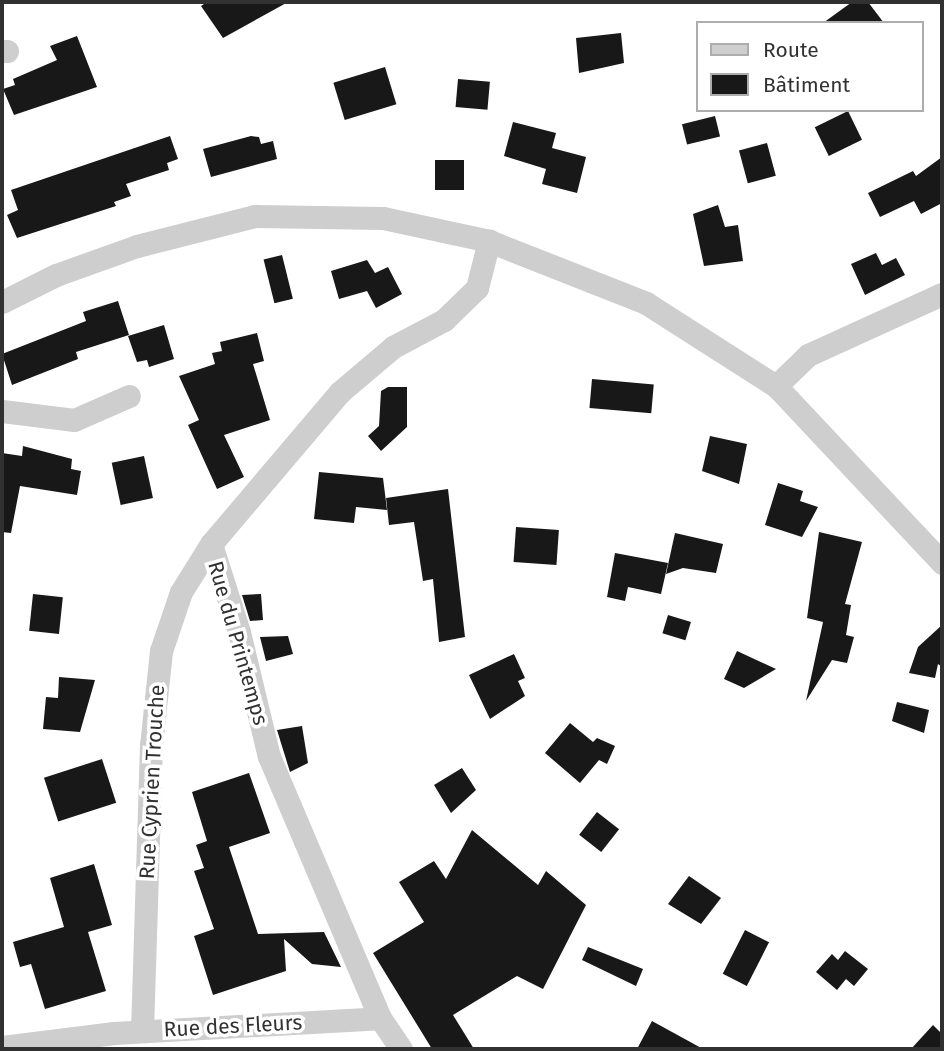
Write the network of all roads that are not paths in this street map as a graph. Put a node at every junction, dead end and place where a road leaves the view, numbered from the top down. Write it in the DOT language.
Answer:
graph roads {
  1 [pos="489,242"];
  2 [pos="942,294"];
  3 [pos="2,302"];
  4 [pos="776,386"];
  5 [pos="128,396"];
  6 [pos="2,411"];
  7 [pos="211,544"];
  8 [pos="942,563"];
  9 [pos="380,1018"];
  10 [pos="142,1031"];
  11 [pos="116,1041"];
  12 [pos="2,1047"];
  13 [pos="401,1049"];
  1 -- 3 [label="street"];
  1 -- 4 [label="street"];
  1 -- 7 [label="street, Rue du Printemps"];
  2 -- 4 [label="street"];
  4 -- 8 [label="street"];
  5 -- 6 [label="street"];
  7 -- 9 [label="street, Rue du Printemps"];
  7 -- 10 [label="street, Rue Cyprien Trouche"];
  9 -- 10 [label="street, Rue des Fleurs"];
  9 -- 13 [label="street, Rue du Printemps"];
  10 -- 11 [label="street, Rue des Fleurs"];
  11 -- 12 [label="street, Rue des Fleurs"];
}
